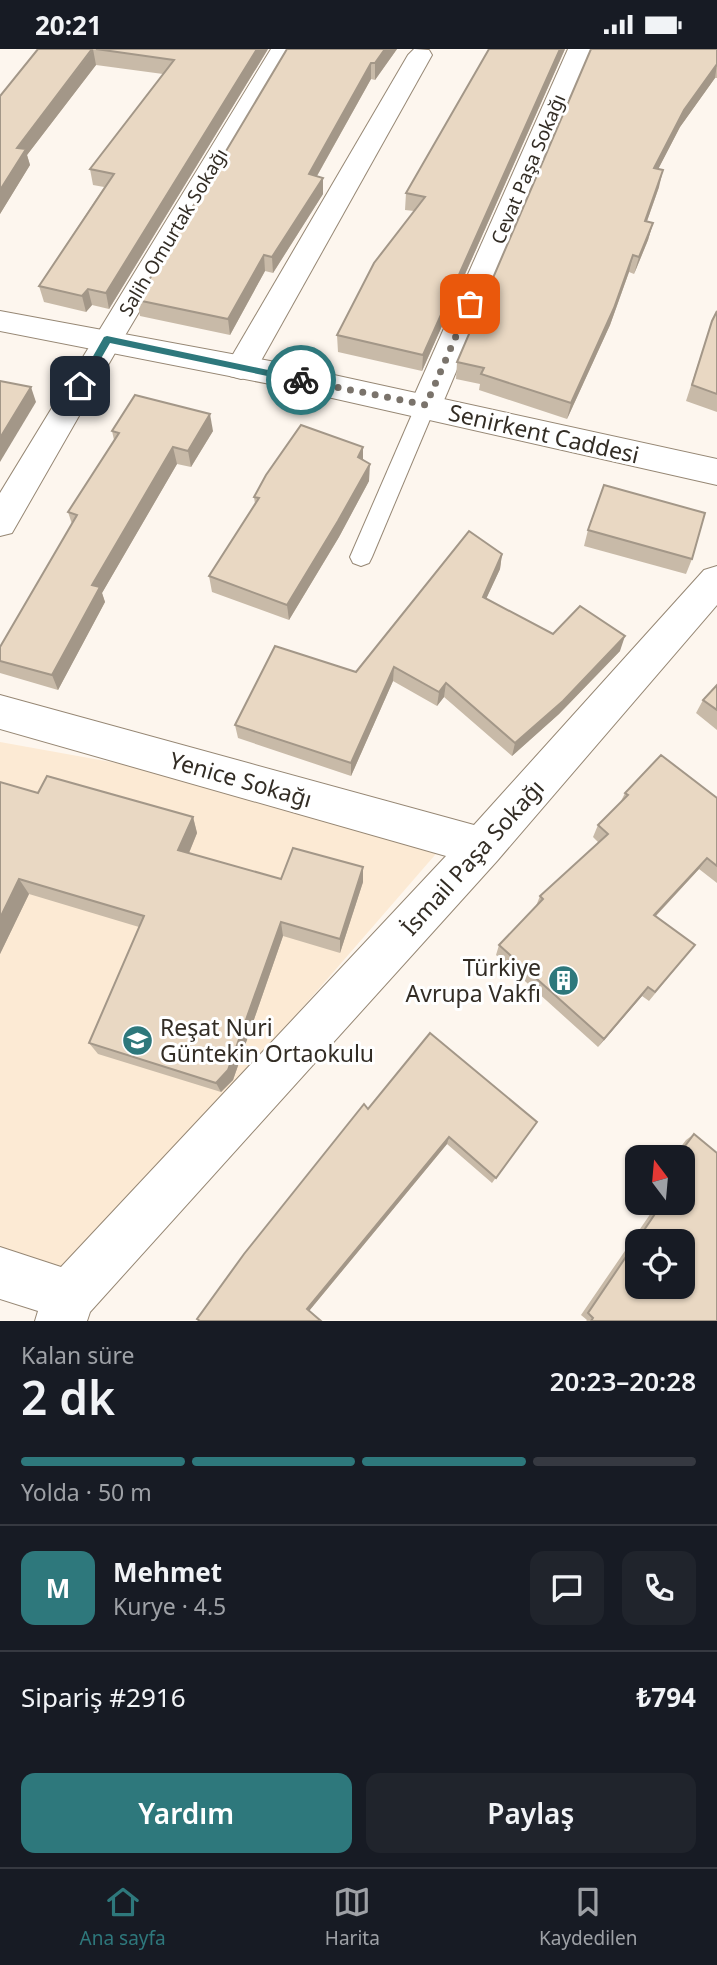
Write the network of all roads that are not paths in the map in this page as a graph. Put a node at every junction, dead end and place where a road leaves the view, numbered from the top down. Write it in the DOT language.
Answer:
graph roads {
  1 [pos="284,49"];
  2 [pos="580,49"];
  3 [pos="420,55"];
  4 [pos="0,321"];
  5 [pos="107,339"];
  6 [pos="241,368"];
  7 [pos="426,405"];
  8 [pos="717,472"];
  9 [pos="0,523"];
  10 [pos="361,557"];
  11 [pos="717,580"];
  12 [pos="0,712"];
  13 [pos="482,846"];
  14 [pos="0,1273"];
  15 [pos="65,1309"];
  1 -- 5 [label="street, Salih Omurtak Sokağı"];
  2 -- 7 [label="street, Cevat Paşa Sokağı"];
  3 -- 6 [label="street"];
  4 -- 5 [label="street, Senirkent Caddesi"];
  5 -- 6 [label="street, Senirkent Caddesi"];
  5 -- 9 [label="street, Salih Omurtak Sokağı"];
  6 -- 7 [label="street, Senirkent Caddesi"];
  7 -- 8 [label="street, Senirkent Caddesi"];
  7 -- 10 [label="lane"];
  11 -- 13 [label="street, İsmail Paşa Sokağı"];
  12 -- 13 [label="street, Yenice Sokağı"];
  13 -- 15 [label="street, İsmail Paşa Sokağı"];
  14 -- 15 [label="street"];
}
